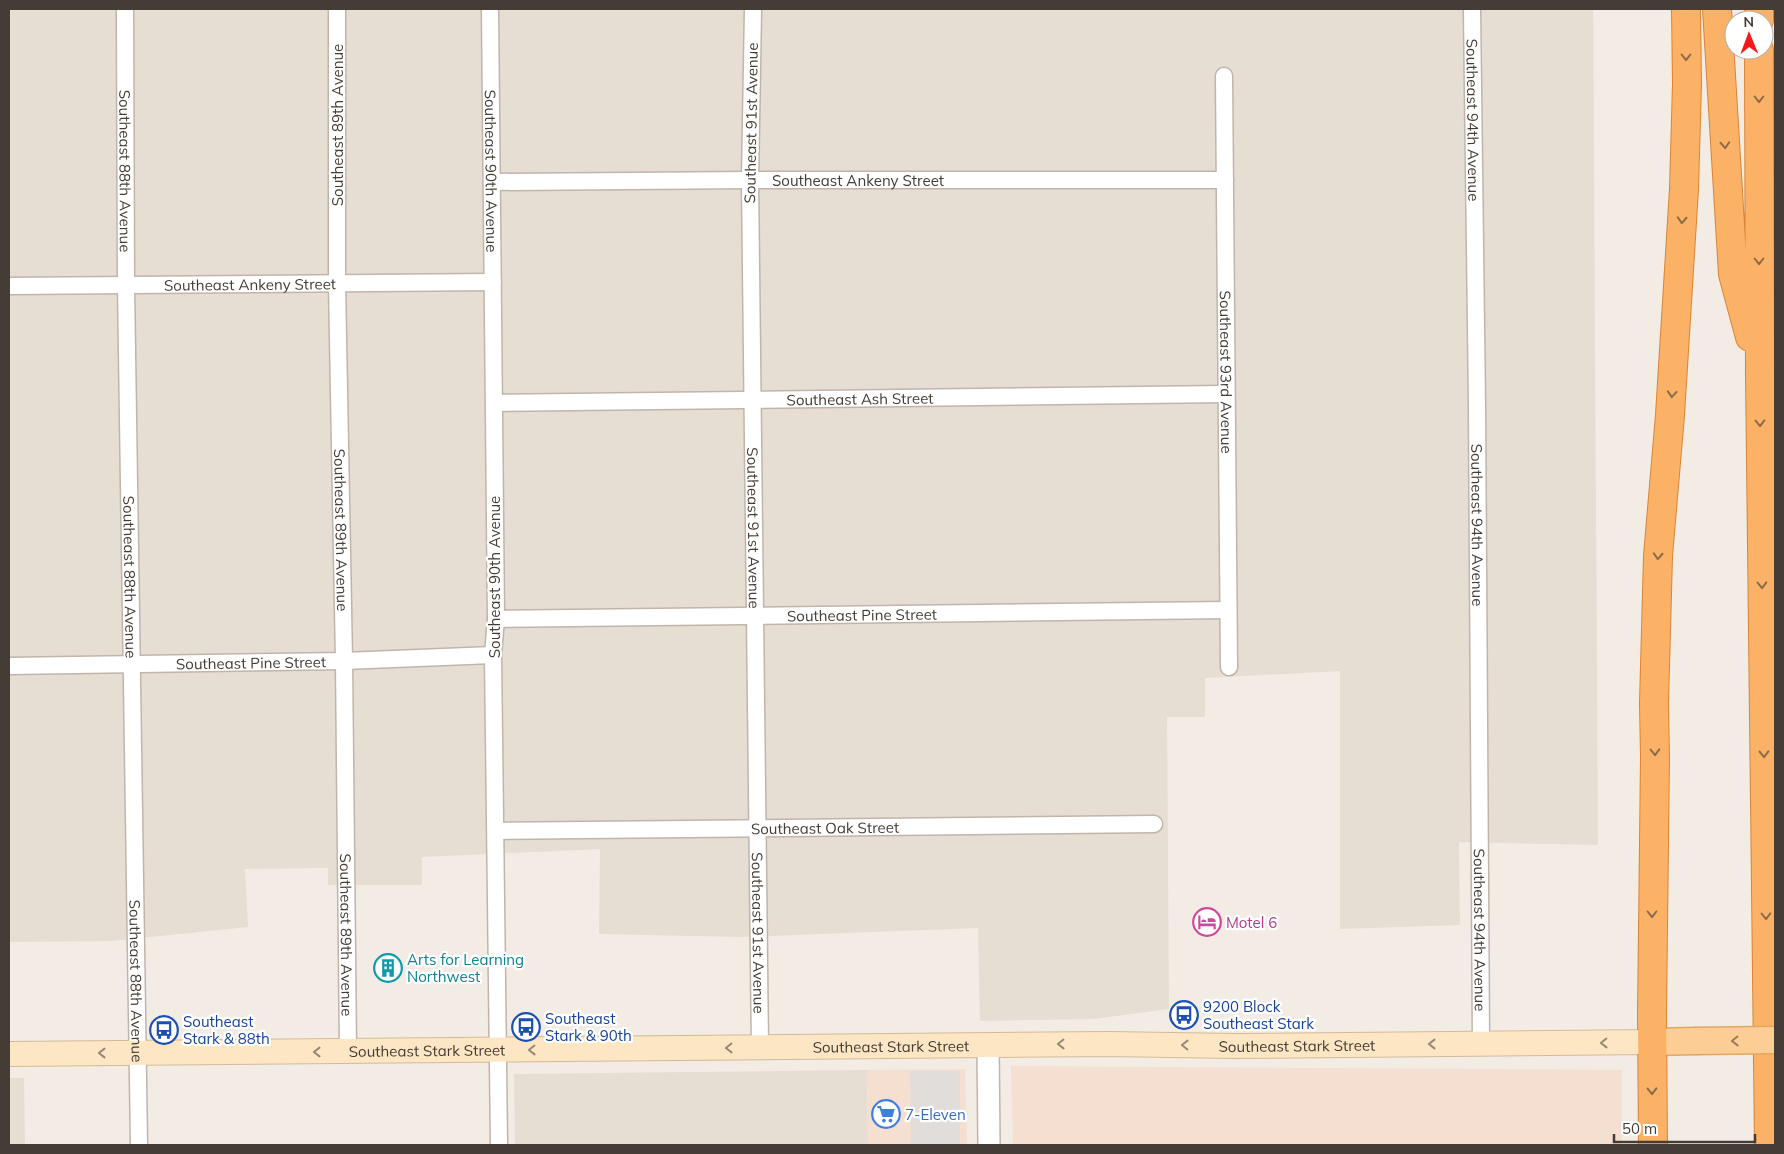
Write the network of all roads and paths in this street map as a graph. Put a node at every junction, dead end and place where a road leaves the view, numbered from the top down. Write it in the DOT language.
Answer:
graph roads {
  1 [pos="125,9"];
  2 [pos="337,9"];
  3 [pos="490,9"];
  4 [pos="753,9"];
  5 [pos="1472,9"];
  6 [pos="1686,9"];
  7 [pos="1717,9"];
  8 [pos="1759,60"];
  9 [pos="1224,76"];
  10 [pos="750,180"];
  11 [pos="1225,180"];
  12 [pos="492,182"];
  13 [pos="493,282"];
  14 [pos="337,283"];
  15 [pos="126,285"];
  16 [pos="9,286"];
  17 [pos="1760,374"];
  18 [pos="1226,394"];
  19 [pos="752,399"];
  20 [pos="494,402"];
  21 [pos="1228,610"];
  22 [pos="755,616"];
  23 [pos="496,618"];
  24 [pos="494,655"];
  25 [pos="344,661"];
  26 [pos="132,663"];
  27 [pos="9,666"];
  28 [pos="1229,667"];
  29 [pos="1154,824"];
  30 [pos="757,829"];
  31 [pos="496,831"];
  32 [pos="1775,1040"];
  33 [pos="1652,1042"];
  34 [pos="1481,1043"];
  35 [pos="988,1045"];
  36 [pos="760,1048"];
  37 [pos="498,1050"];
  38 [pos="348,1051"];
  39 [pos="138,1053"];
  40 [pos="9,1054"];
  41 [pos="139,1145"];
  42 [pos="499,1145"];
  43 [pos="989,1145"];
  44 [pos="1653,1145"];
  45 [pos="1769,1145"];
  1 -- 15 [label="street, Southeast 88th Avenue"];
  2 -- 14 [label="street, Southeast 89th Avenue"];
  3 -- 12 [label="street, Southeast 90th Avenue"];
  4 -- 10 [label="street, Southeast 91st Avenue"];
  5 -- 34 [label="street, Southeast 94th Avenue"];
  6 -- 33 [label="highway, one-way"];
  7 -- 17 [label="highway, one-way"];
  8 -- 17 [label="highway, one-way"];
  9 -- 11 [label="street, Southeast 93rd Avenue"];
  10 -- 11 [label="street, Southeast Ankeny Street"];
  10 -- 12 [label="street, Southeast Ankeny Street"];
  10 -- 19 [label="street, Southeast 91st Avenue"];
  11 -- 18 [label="street, Southeast 93rd Avenue"];
  12 -- 13 [label="street, Southeast 90th Avenue"];
  13 -- 14 [label="street, Southeast Ankeny Street"];
  13 -- 20 [label="street, Southeast 90th Avenue"];
  14 -- 15 [label="street, Southeast Ankeny Street"];
  14 -- 25 [label="street, Southeast 89th Avenue"];
  15 -- 16 [label="street, Southeast Ankeny Street"];
  15 -- 26 [label="street, Southeast 88th Avenue"];
  17 -- 45 [label="highway, one-way"];
  18 -- 19 [label="street, Southeast Ash Street"];
  18 -- 21 [label="street, Southeast 93rd Avenue"];
  19 -- 20 [label="street, Southeast Ash Street"];
  19 -- 22 [label="street, Southeast 91st Avenue"];
  20 -- 23 [label="street, Southeast 90th Avenue"];
  21 -- 22 [label="street, Southeast Pine Street"];
  21 -- 28 [label="street, Southeast 93rd Avenue"];
  22 -- 23 [label="street, Southeast Pine Street"];
  22 -- 30 [label="street, Southeast 91st Avenue"];
  23 -- 24 [label="street, Southeast 90th Avenue"];
  24 -- 25 [label="street, Southeast Pine Street"];
  24 -- 31 [label="street, Southeast 90th Avenue"];
  25 -- 26 [label="street, Southeast Pine Street"];
  25 -- 38 [label="street, Southeast 89th Avenue"];
  26 -- 27 [label="street, Southeast Pine Street"];
  26 -- 39 [label="street, Southeast 88th Avenue"];
  29 -- 30 [label="street, Southeast Oak Street"];
  30 -- 31 [label="street, Southeast Oak Street"];
  30 -- 36 [label="street, Southeast 91st Avenue"];
  31 -- 37 [label="street, Southeast 90th Avenue"];
  32 -- 33 [label="main road, Southeast Stark Street, one-way, bridge"];
  33 -- 34 [label="main road, Southeast Stark Street, one-way"];
  33 -- 44 [label="highway, one-way"];
  34 -- 35 [label="main road, Southeast Stark Street, one-way"];
  35 -- 36 [label="main road, Southeast Stark Street"];
  35 -- 43 [label="street"];
  36 -- 37 [label="main road, Southeast Stark Street, one-way"];
  37 -- 38 [label="main road, Southeast Stark Street"];
  37 -- 42 [label="street, Southeast 90th Avenue"];
  38 -- 39 [label="main road, Southeast Stark Street, one-way"];
  39 -- 40 [label="main road, Southeast Stark Street, one-way"];
  39 -- 41 [label="street, Southeast 88th Avenue"];
}
